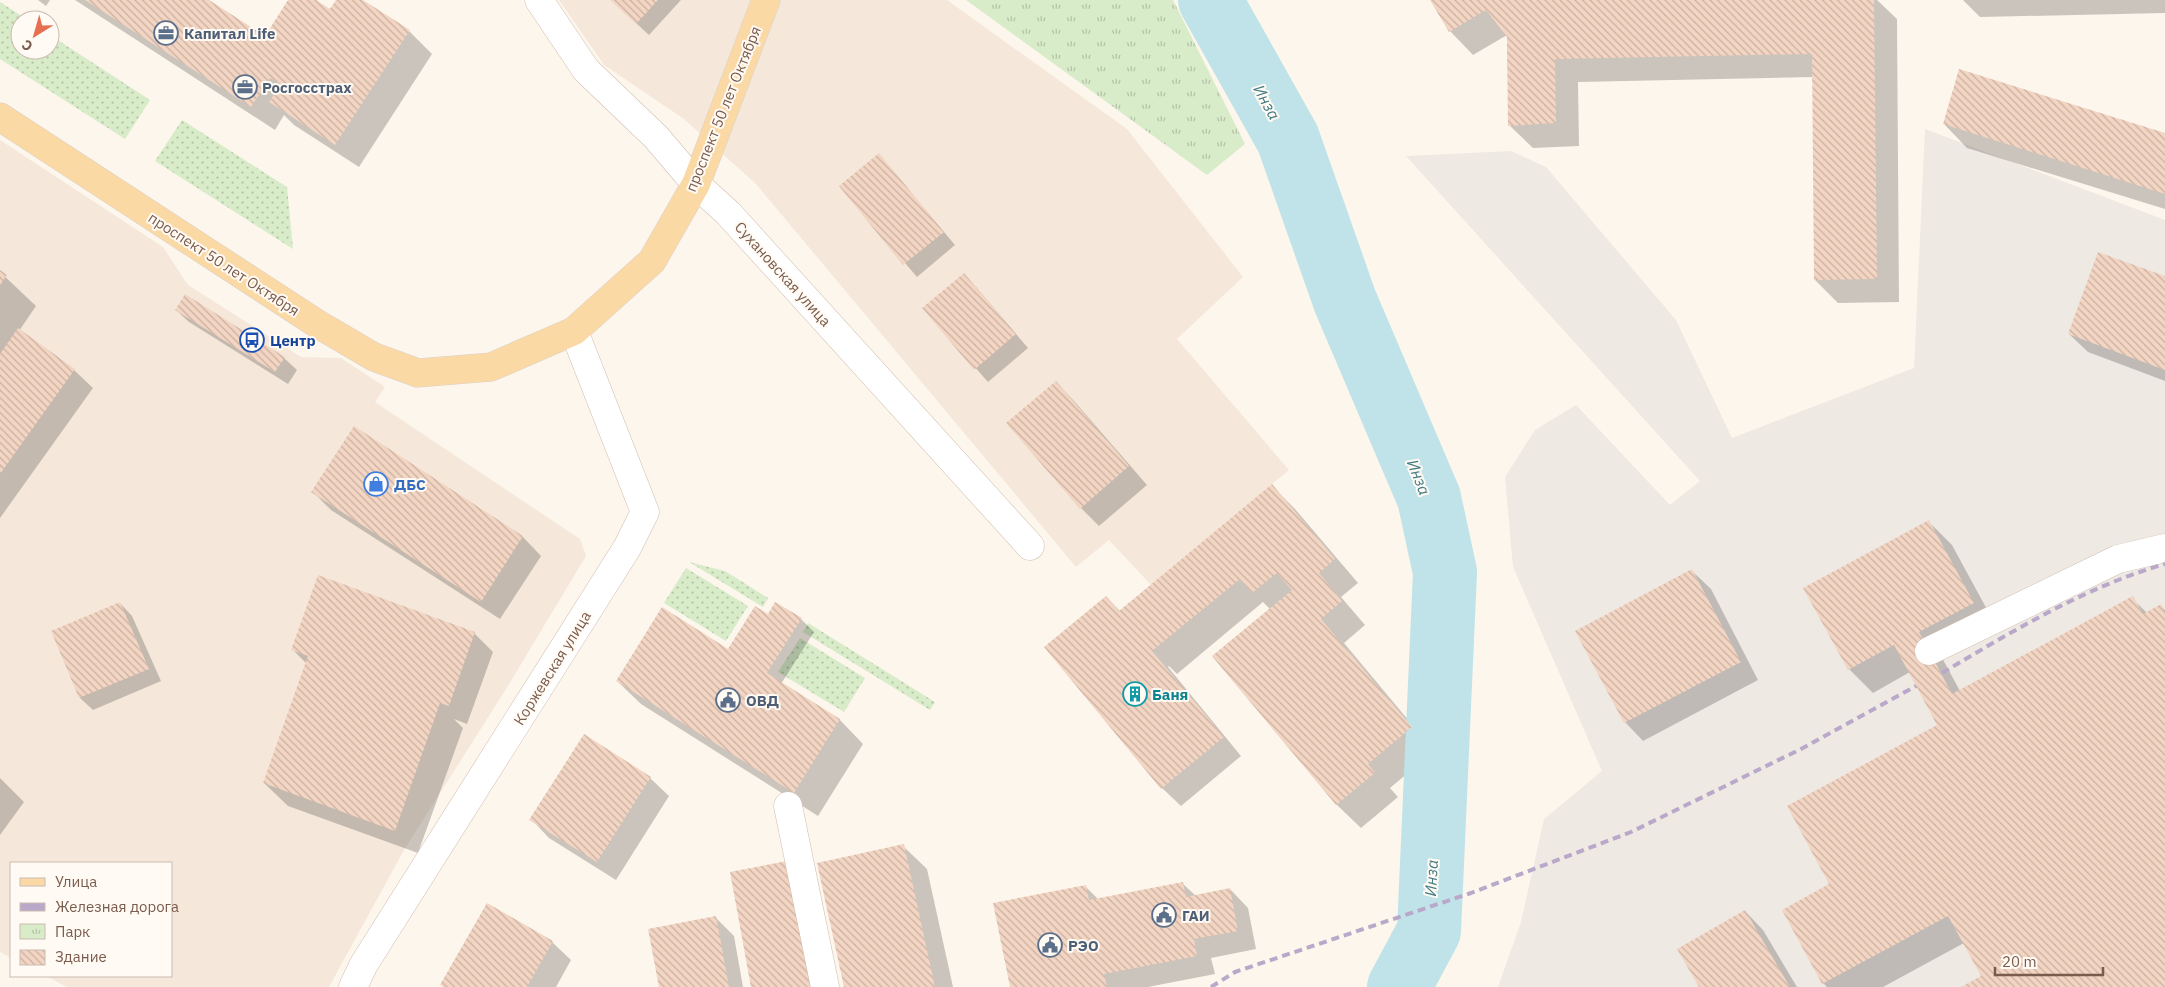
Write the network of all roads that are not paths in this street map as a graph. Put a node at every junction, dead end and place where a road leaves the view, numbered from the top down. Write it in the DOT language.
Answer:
graph roads {
  1 [pos="539,0"];
  2 [pos="766,0"];
  3 [pos="0,117"];
  4 [pos="696,184"];
  5 [pos="574,331"];
  6 [pos="1030,546"];
  7 [pos="2165,548"];
  8 [pos="1930,651"];
  9 [pos="788,806"];
  10 [pos="352,987"];
  11 [pos="825,987"];
  1 -- 4 [label="street, Сухановская улица"];
  2 -- 4 [label="main road, проспект 50 лет Октября"];
  3 -- 5 [label="main road, проспект 50 лет Октября"];
  4 -- 5 [label="main road, проспект 50 лет Октября"];
  4 -- 6 [label="street, Сухановская улица"];
  5 -- 10 [label="street, Коржевская улица"];
  7 -- 8 [label="street"];
  9 -- 11 [label="street"];
}
